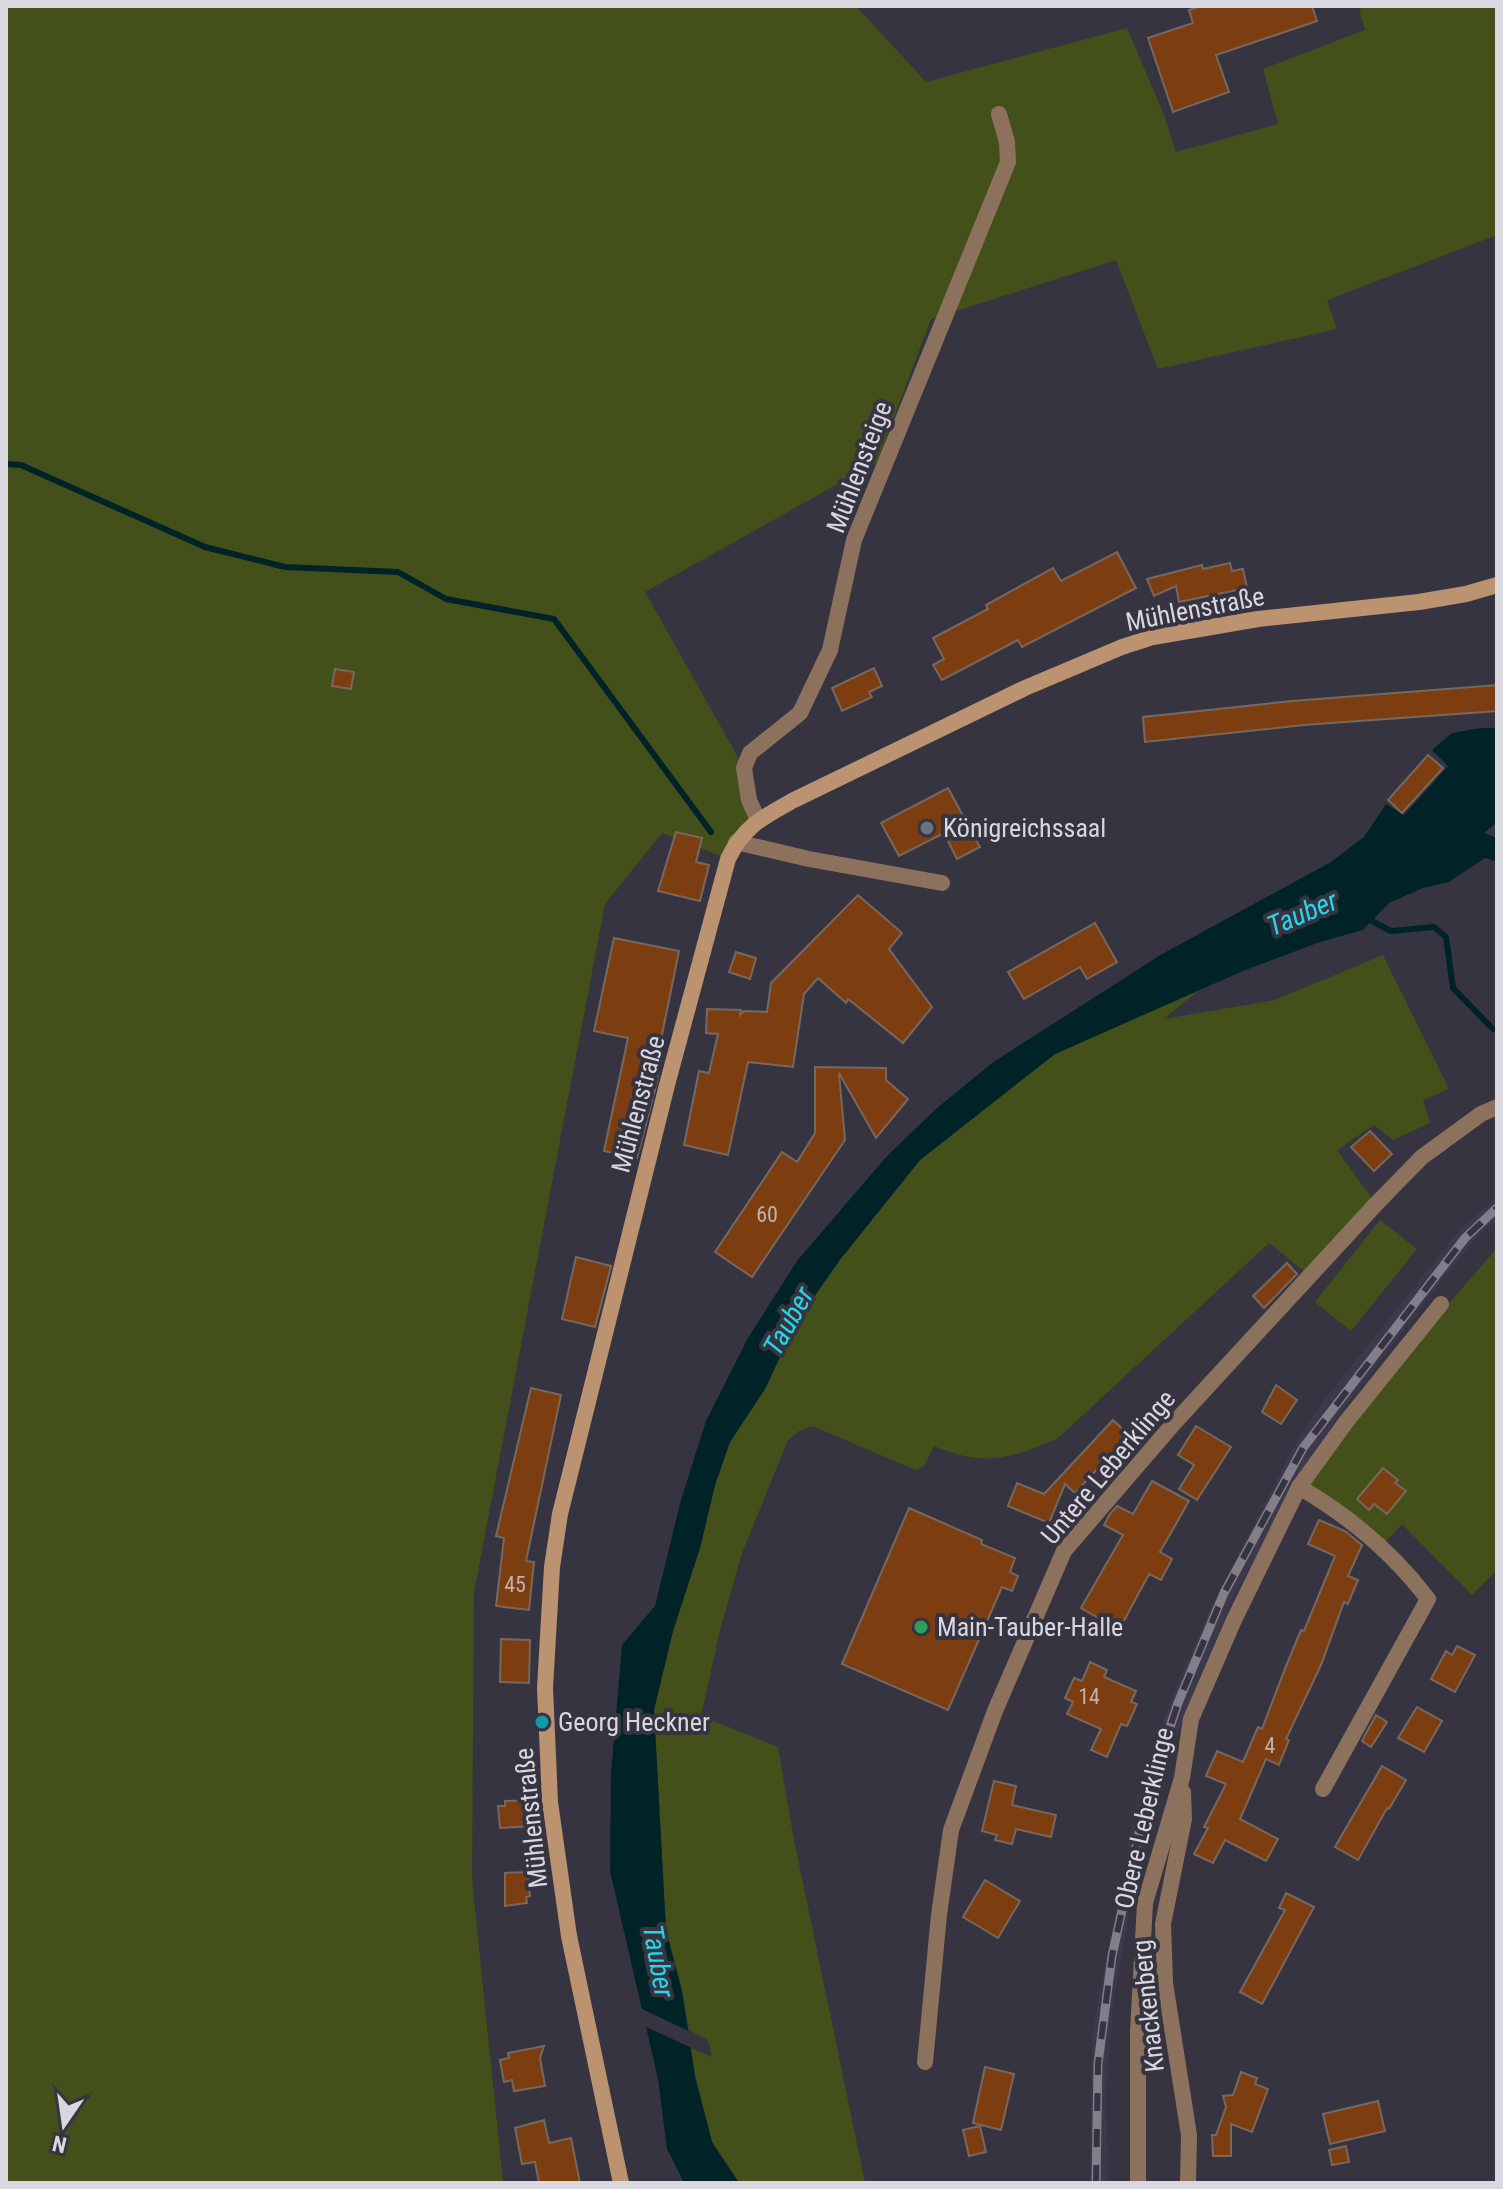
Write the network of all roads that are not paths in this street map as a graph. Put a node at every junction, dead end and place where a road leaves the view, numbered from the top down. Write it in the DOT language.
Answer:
graph roads {
  1 [pos="999,114"];
  2 [pos="1497,585"];
  3 [pos="758,820"];
  4 [pos="736,842"];
  5 [pos="942,883"];
  6 [pos="1497,1107"];
  7 [pos="1441,1304"];
  8 [pos="1299,1487"];
  9 [pos="1182,1778"];
  10 [pos="1323,1789"];
  11 [pos="925,2062"];
  12 [pos="621,2183"];
  13 [pos="1138,2183"];
  14 [pos="1188,2183"];
  1 -- 3 [label="street, Mühlensteige"];
  2 -- 3 [label="main road, Mühlenstraße"];
  3 -- 4 [label="main road, Mühlenstraße"];
  4 -- 5 [label="street"];
  4 -- 12 [label="main road, Mühlenstraße"];
  6 -- 11 [label="street, Untere Leberklinge"];
  7 -- 8 [label="street, Obere Leberklinge"];
  8 -- 9 [label="street, Obere Leberklinge"];
  8 -- 10 [label="street"];
  9 -- 13 [label="street, Obere Leberklinge"];
  9 -- 14 [label="street, Knackenberg"];
}
